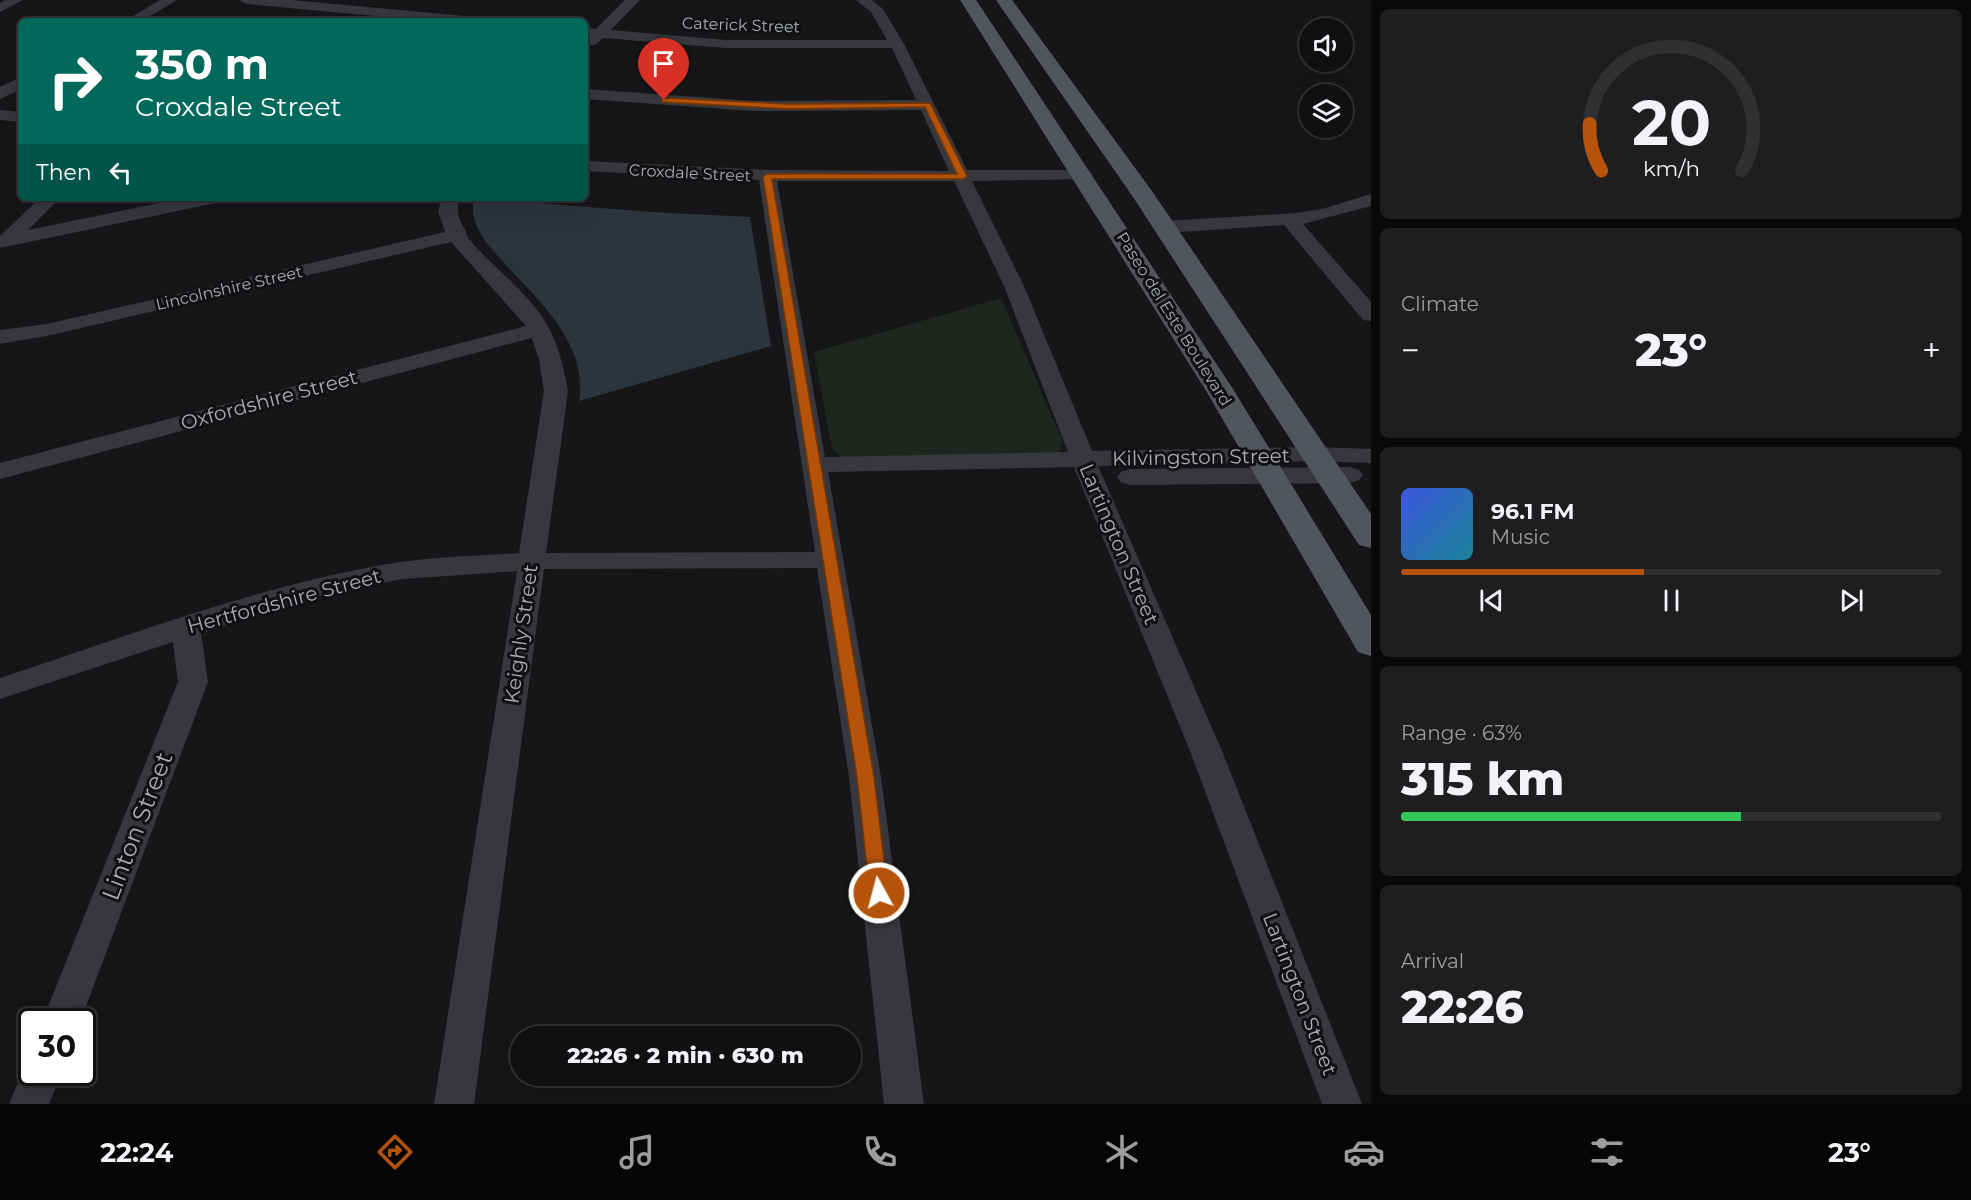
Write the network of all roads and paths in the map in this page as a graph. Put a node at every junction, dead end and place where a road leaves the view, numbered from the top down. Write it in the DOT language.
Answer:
graph roads {
  1 [pos="16,0"];
  2 [pos="170,0"];
  3 [pos="246,0"];
  4 [pos="633,0"];
  5 [pos="863,0"];
  6 [pos="968,0"];
  7 [pos="1004,0"];
  8 [pos="323,3"];
  9 [pos="471,6"];
  10 [pos="0,8"];
  11 [pos="137,18"];
  12 [pos="300,18"];
  13 [pos="438,18"];
  14 [pos="456,18"];
  15 [pos="591,33"];
  16 [pos="897,44"];
  17 [pos="18,84"];
  18 [pos="0,94"];
  19 [pos="588,94"];
  20 [pos="927,105"];
  21 [pos="0,115"];
  22 [pos="18,117"];
  23 [pos="588,166"];
  24 [pos="1083,174"];
  25 [pos="963,176"];
  26 [pos="767,177"];
  27 [pos="1371,200"];
  28 [pos="48,201"];
  29 [pos="197,201"];
  30 [pos="450,201"];
  31 [pos="1290,220"];
  32 [pos="1165,227"];
  33 [pos="458,235"];
  34 [pos="2,243"];
  35 [pos="1371,315"];
  36 [pos="539,329"];
  37 [pos="0,337"];
  38 [pos="1371,456"];
  39 [pos="1265,465"];
  40 [pos="1322,465"];
  41 [pos="1087,468"];
  42 [pos="0,471"];
  43 [pos="816,472"];
  44 [pos="1371,474"];
  45 [pos="1371,538"];
  46 [pos="830,560"];
  47 [pos="532,561"];
  48 [pos="186,628"];
  49 [pos="1371,644"];
  50 [pos="0,689"];
  51 [pos="66,1008"];
  52 [pos="36,1086"];
  53 [pos="29,1104"];
  54 [pos="454,1104"];
  55 [pos="904,1104"];
  56 [pos="1342,1104"];
  1 -- 10 [label="street"];
  2 -- 11 [label="street"];
  3 -- 8 [label="street"];
  4 -- 15 [label="street"];
  5 -- 16 [label="street, Lartington Street"];
  6 -- 24 [label="main road, Paseo del Este Boulevard"];
  7 -- 32 [label="main road"];
  8 -- 12 [label="street"];
  8 -- 13 [label="street"];
  9 -- 14 [label="street"];
  15 -- 16 [label="street, Caterick Street"];
  16 -- 20 [label="street, Lartington Street"];
  17 -- 18 [label="street"];
  19 -- 20 [label="street"];
  20 -- 25 [label="street, Lartington Street"];
  21 -- 22 [label="street"];
  23 -- 26 [label="street, Croxdale Street"];
  24 -- 25 [label="street, Croxdale Street"];
  24 -- 39 [label="main road, Paseo del Este Boulevard"];
  25 -- 26 [label="street, Croxdale Street"];
  25 -- 41 [label="street, Lartington Street"];
  26 -- 43 [label="street"];
  27 -- 31 [label="street"];
  28 -- 34 [label="street"];
  29 -- 34 [label="street"];
  30 -- 33 [label="street, Keighly Street"];
  31 -- 32 [label="street"];
  31 -- 35 [label="street"];
  32 -- 40 [label="main road"];
  33 -- 36 [label="street, Keighly Street"];
  33 -- 37 [label="street, Lincolnshire Street"];
  36 -- 42 [label="street, Oxfordshire Street"];
  36 -- 47 [label="street, Keighly Street"];
  38 -- 40 [label="street, Kilvingston Street"];
  39 -- 40 [label="street, Kilvingston Street"];
  39 -- 41 [label="street, Kilvingston Street"];
  39 -- 49 [label="main road, Paseo del Este Boulevard"];
  40 -- 44 [label="street, Kilvingston Street"];
  40 -- 45 [label="main road"];
  41 -- 43 [label="street, Kilvingston Street"];
  41 -- 56 [label="street, Lartington Street"];
  43 -- 46 [label="street"];
  46 -- 47 [label="street, Hertfordshire Street"];
  46 -- 55 [label="street"];
  47 -- 48 [label="street, Hertfordshire Street"];
  47 -- 54 [label="street, Keighly Street"];
  48 -- 50 [label="street, Hertfordshire Street"];
  48 -- 51 [label="street, Linton Street"];
  52 -- 53 [label="street"];
}
